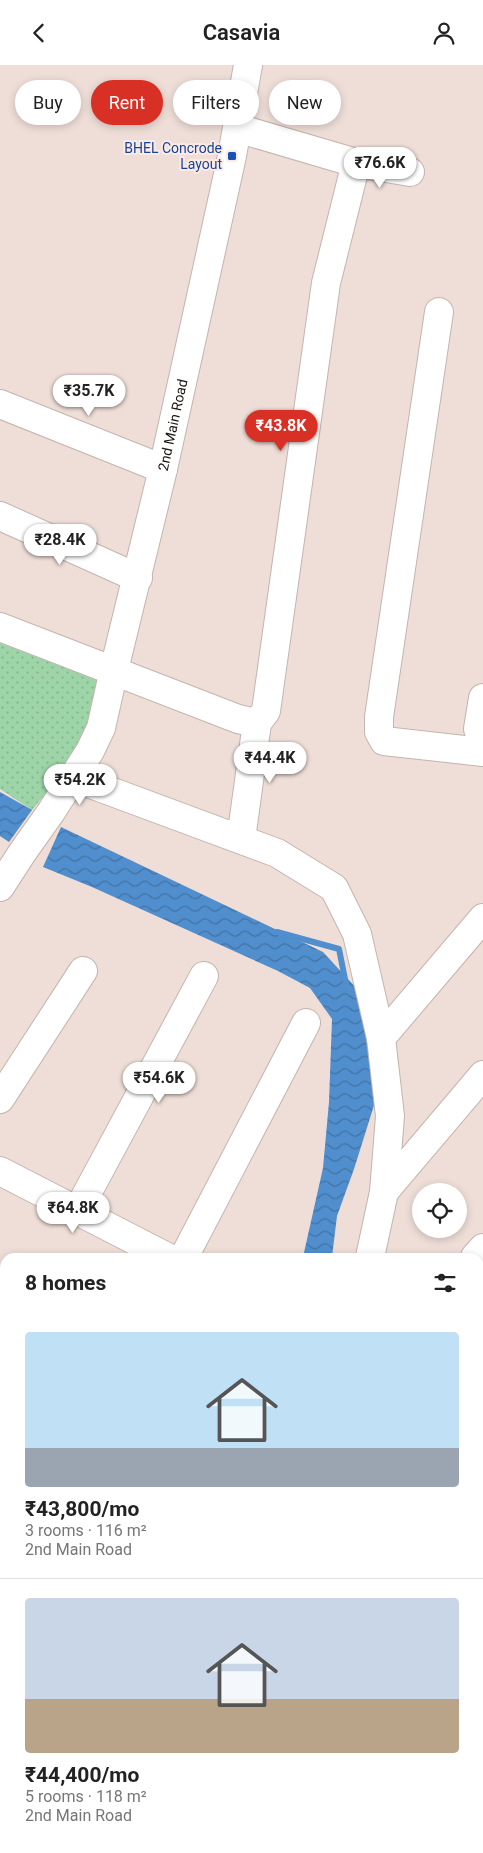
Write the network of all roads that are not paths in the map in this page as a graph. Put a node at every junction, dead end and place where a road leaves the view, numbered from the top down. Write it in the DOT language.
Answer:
graph roads {
  1 [pos="248,65"];
  2 [pos="236,128"];
  3 [pos="356,163"];
  4 [pos="410,173"];
  5 [pos="439,312"];
  6 [pos="0,405"];
  7 [pos="163,469"];
  8 [pos="0,516"];
  9 [pos="138,578"];
  10 [pos="0,627"];
  11 [pos="114,670"];
  12 [pos="483,698"];
  13 [pos="257,723"];
  14 [pos="483,743"];
  15 [pos="483,752"];
  16 [pos="72,777"];
  17 [pos="241,839"];
  18 [pos="0,887"];
  19 [pos="483,918"];
  20 [pos="83,971"];
  21 [pos="204,976"];
  22 [pos="306,1023"];
  23 [pos="381,1038"];
  24 [pos="483,1075"];
  25 [pos="0,1099"];
  26 [pos="0,1171"];
  27 [pos="384,1192"];
  28 [pos="77,1212"];
  29 [pos="159,1253"];
  30 [pos="186,1253"];
  31 [pos="371,1253"];
  1 -- 2 [label="street, 2nd Main Road"];
  2 -- 3 [label="street"];
  2 -- 7 [label="street, 2nd Main Road"];
  3 -- 4 [label="street"];
  3 -- 13 [label="street"];
  5 -- 15 [label="street"];
  6 -- 7 [label="street"];
  7 -- 9 [label="street, 2nd Main Road"];
  8 -- 9 [label="street"];
  9 -- 11 [label="street, 2nd Main Road"];
  10 -- 11 [label="street"];
  11 -- 13 [label="street"];
  11 -- 16 [label="street, 2nd Main Road"];
  12 -- 14 [label="street"];
  13 -- 17 [label="street"];
  16 -- 17 [label="street"];
  16 -- 18 [label="street, 2nd Main Road"];
  17 -- 23 [label="street"];
  19 -- 23 [label="street"];
  20 -- 25 [label="street"];
  21 -- 28 [label="street"];
  22 -- 30 [label="street"];
  23 -- 27 [label="street"];
  24 -- 27 [label="street"];
  26 -- 28 [label="street"];
  27 -- 31 [label="street"];
  28 -- 29 [label="street"];
}
